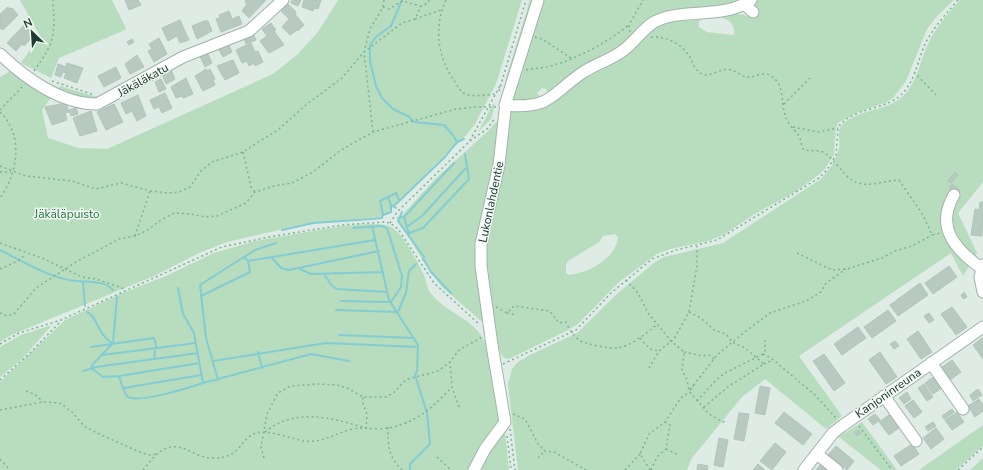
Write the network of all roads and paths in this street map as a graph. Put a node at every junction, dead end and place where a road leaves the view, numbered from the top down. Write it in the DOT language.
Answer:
graph roads {
  1 [pos="53,0"];
  2 [pos="283,0"];
  3 [pos="384,0"];
  4 [pos="429,0"];
  5 [pos="446,0"];
  6 [pos="526,0"];
  7 [pos="538,0"];
  8 [pos="643,0"];
  9 [pos="958,0"];
  10 [pos="747,2"];
  11 [pos="421,6"];
  12 [pos="383,7"];
  13 [pos="442,10"];
  14 [pos="753,12"];
  15 [pos="415,19"];
  16 [pos="629,25"];
  17 [pos="528,33"];
  18 [pos="637,37"];
  19 [pos="628,46"];
  20 [pos="364,52"];
  21 [pos="0,54"];
  22 [pos="571,58"];
  23 [pos="914,72"];
  24 [pos="515,73"];
  25 [pos="46,78"];
  26 [pos="810,78"];
  27 [pos="29,79"];
  28 [pos="500,86"];
  29 [pos="499,93"];
  30 [pos="495,94"];
  31 [pos="97,95"];
  32 [pos="936,95"];
  33 [pos="784,104"];
  34 [pos="488,106"];
  35 [pos="500,108"];
  36 [pos="0,111"];
  37 [pos="496,117"];
  38 [pos="793,126"];
  39 [pos="838,128"];
  40 [pos="373,132"];
  41 [pos="469,142"];
  42 [pos="243,152"];
  43 [pos="832,161"];
  44 [pos="0,166"];
  45 [pos="0,172"];
  46 [pos="13,172"];
  47 [pos="150,191"];
  48 [pos="255,192"];
  49 [pos="954,195"];
  50 [pos="0,198"];
  51 [pos="390,223"];
  52 [pos="947,230"];
  53 [pos="932,235"];
  54 [pos="135,236"];
  55 [pos="0,243"];
  56 [pos="697,246"];
  57 [pos="26,253"];
  58 [pos="798,253"];
  59 [pos="0,269"];
  60 [pos="846,269"];
  61 [pos="65,270"];
  62 [pos="981,270"];
  63 [pos="626,280"];
  64 [pos="127,289"];
  65 [pos="983,292"];
  66 [pos="487,303"];
  67 [pos="689,312"];
  68 [pos="0,313"];
  69 [pos="507,313"];
  70 [pos="516,315"];
  71 [pos="61,320"];
  72 [pos="658,324"];
  73 [pos="983,327"];
  74 [pos="572,332"];
  75 [pos="489,333"];
  76 [pos="640,338"];
  77 [pos="765,340"];
  78 [pos="671,341"];
  79 [pos="732,342"];
  80 [pos="0,344"];
  81 [pos="659,351"];
  82 [pos="684,352"];
  83 [pos="763,354"];
  84 [pos="758,358"];
  85 [pos="714,359"];
  86 [pos="773,360"];
  87 [pos="450,362"];
  88 [pos="931,363"];
  89 [pos="764,364"];
  90 [pos="501,365"];
  91 [pos="649,368"];
  92 [pos="0,380"];
  93 [pos="694,385"];
  94 [pos="452,387"];
  95 [pos="26,391"];
  96 [pos="689,391"];
  97 [pos="884,396"];
  98 [pos="363,397"];
  99 [pos="697,401"];
  100 [pos="43,402"];
  101 [pos="459,407"];
  102 [pos="704,407"];
  103 [pos="963,409"];
  104 [pos="0,410"];
  105 [pos="854,417"];
  106 [pos="726,420"];
  107 [pos="508,421"];
  108 [pos="665,422"];
  109 [pos="842,426"];
  110 [pos="388,427"];
  111 [pos="366,428"];
  112 [pos="265,432"];
  113 [pos="916,441"];
  114 [pos="983,447"];
  115 [pos="666,449"];
  116 [pos="545,451"];
  117 [pos="157,454"];
  118 [pos="640,454"];
  119 [pos="677,454"];
  120 [pos="817,454"];
  121 [pos="437,457"];
  122 [pos="0,458"];
  123 [pos="264,458"];
  124 [pos="538,458"];
  125 [pos="647,468"];
  126 [pos="10,470"];
  127 [pos="143,470"];
  128 [pos="402,470"];
  129 [pos="451,470"];
  130 [pos="474,470"];
  131 [pos="511,470"];
  132 [pos="515,470"];
  133 [pos="586,470"];
  134 [pos="625,470"];
  135 [pos="644,470"];
  136 [pos="651,470"];
  137 [pos="804,470"];
  138 [pos="836,470"];
  139 [pos="892,470"];
  140 [pos="958,470"];
  1 -- 27 [label="path"];
  2 -- 27 [label="street, Jäkäläkatu"];
  3 -- 12 [label="path"];
  4 -- 11 [label="path"];
  5 -- 13 [label="path"];
  6 -- 28 [label="path"];
  7 -- 17 [label="street, Lukonlahdentie"];
  8 -- 16 [label="path"];
  9 -- 23 [label="path"];
  10 -- 14 [label="street"];
  10 -- 18 [label="street"];
  11 -- 12 [label="path"];
  11 -- 15 [label="path"];
  12 -- 20 [label="path"];
  13 -- 15 [label="path"];
  13 -- 30 [label="path"];
  15 -- 20 [label="path"];
  16 -- 19 [label="path"];
  16 -- 22 [label="path"];
  17 -- 22 [label="path"];
  17 -- 24 [label="street, Lukonlahdentie"];
  18 -- 19 [label="street"];
  18 -- 33 [label="path"];
  19 -- 35 [label="street"];
  20 -- 40 [label="path"];
  20 -- 42 [label="path"];
  21 -- 27 [label="street, Jäkäläkatu"];
  22 -- 24 [label="path"];
  23 -- 32 [label="path"];
  23 -- 39 [label="path"];
  24 -- 35 [label="street, Lukonlahdentie"];
  25 -- 31 [label="path"];
  26 -- 33 [label="path"];
  27 -- 36 [label="path"];
  28 -- 29 [label="path"];
  28 -- 30 [label="path"];
  30 -- 34 [label="path"];
  33 -- 38 [label="path"];
  34 -- 35 [label="path"];
  34 -- 40 [label="path"];
  34 -- 41 [label="path"];
  35 -- 66 [label="street, Lukonlahdentie"];
  36 -- 46 [label="path"];
  37 -- 41 [label="path"];
  38 -- 39 [label="path"];
  38 -- 43 [label="path"];
  39 -- 43 [label="path"];
  40 -- 48 [label="path"];
  41 -- 51 [label="path"];
  42 -- 47 [label="path"];
  42 -- 48 [label="path"];
  43 -- 53 [label="path"];
  43 -- 56 [label="path"];
  44 -- 46 [label="path"];
  45 -- 46 [label="path"];
  46 -- 47 [label="path"];
  46 -- 50 [label="path"];
  47 -- 54 [label="path"];
  48 -- 54 [label="path"];
  49 -- 52 [label="street"];
  51 -- 64 [label="path"];
  51 -- 75 [label="path"];
  52 -- 53 [label="path"];
  52 -- 62 [label="street"];
  53 -- 60 [label="path"];
  54 -- 61 [label="path"];
  55 -- 57 [label="path"];
  56 -- 63 [label="path"];
  56 -- 67 [label="path"];
  57 -- 59 [label="path"];
  57 -- 61 [label="path"];
  58 -- 60 [label="path"];
  60 -- 79 [label="path"];
  61 -- 64 [label="path"];
  61 -- 68 [label="path"];
  62 -- 65 [label="street"];
  63 -- 72 [label="path"];
  63 -- 74 [label="path"];
  64 -- 71 [label="path"];
  66 -- 69 [label="path"];
  66 -- 75 [label="street, Lukonlahdentie"];
  67 -- 78 [label="path"];
  67 -- 79 [label="path"];
  69 -- 70 [label="path"];
  69 -- 74 [label="path"];
  71 -- 80 [label="path"];
  71 -- 92 [label="path"];
  72 -- 76 [label="path"];
  72 -- 78 [label="path"];
  73 -- 88 [label="street, Kanjoninreuna"];
  74 -- 76 [label="path"];
  74 -- 90 [label="path"];
  75 -- 87 [label="path"];
  75 -- 107 [label="street, Lukonlahdentie"];
  76 -- 81 [label="path"];
  77 -- 83 [label="path"];
  78 -- 81 [label="path"];
  78 -- 82 [label="path"];
  79 -- 84 [label="path"];
  79 -- 85 [label="path"];
  81 -- 91 [label="path"];
  82 -- 85 [label="path"];
  82 -- 96 [label="path"];
  83 -- 84 [label="path"];
  83 -- 86 [label="path"];
  84 -- 89 [label="path"];
  84 -- 99 [label="path"];
  85 -- 96 [label="path"];
  86 -- 89 [label="path"];
  86 -- 109 [label="path"];
  87 -- 94 [label="path"];
  87 -- 98 [label="path"];
  88 -- 97 [label="street, Kanjoninreuna"];
  88 -- 103 [label="street"];
  89 -- 102 [label="path"];
  93 -- 96 [label="path"];
  94 -- 101 [label="path"];
  94 -- 110 [label="path"];
  95 -- 100 [label="path"];
  96 -- 99 [label="path"];
  96 -- 108 [label="path"];
  97 -- 105 [label="street, Kanjoninreuna"];
  97 -- 113 [label="street"];
  98 -- 111 [label="path"];
  98 -- 112 [label="path"];
  99 -- 102 [label="path"];
  100 -- 104 [label="path"];
  100 -- 117 [label="path"];
  102 -- 106 [label="path"];
  105 -- 109 [label="street, Kanjoninreuna"];
  105 -- 139 [label="path"];
  107 -- 116 [label="path"];
  107 -- 130 [label="street"];
  107 -- 131 [label="path"];
  107 -- 132 [label="path"];
  108 -- 115 [label="path"];
  108 -- 118 [label="path"];
  109 -- 120 [label="street, Kanjoninreuna"];
  110 -- 111 [label="path"];
  110 -- 128 [label="path"];
  111 -- 112 [label="path"];
  111 -- 112 [label="path"];
  112 -- 117 [label="path"];
  112 -- 123 [label="path"];
  114 -- 140 [label="path"];
  115 -- 119 [label="path"];
  115 -- 136 [label="path"];
  116 -- 124 [label="path"];
  116 -- 133 [label="path"];
  117 -- 127 [label="path"];
  118 -- 125 [label="path"];
  118 -- 134 [label="path"];
  120 -- 137 [label="street, Kanjoninreuna"];
  120 -- 138 [label="street"];
  121 -- 129 [label="path"];
  122 -- 126 [label="path"];
  125 -- 135 [label="path"];
  125 -- 136 [label="path"];
}
